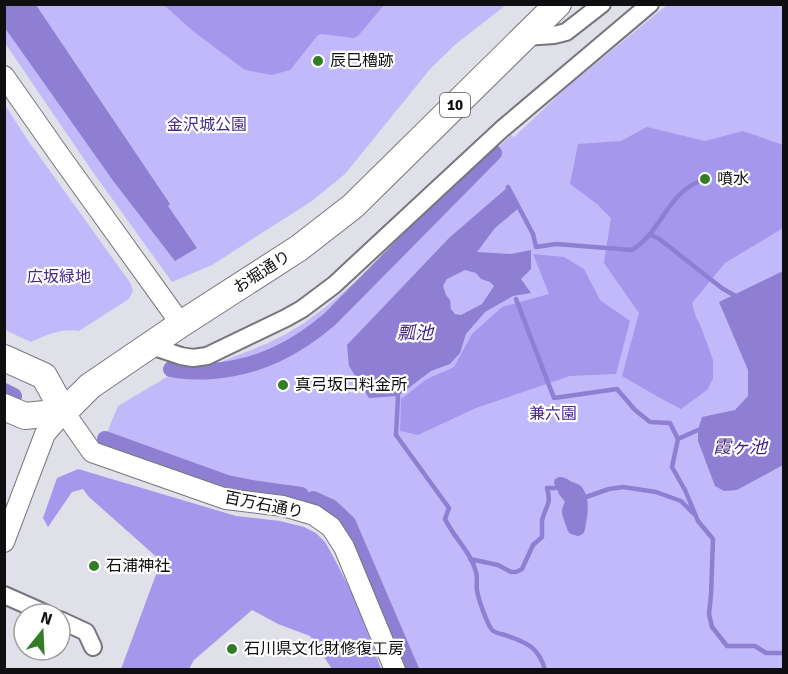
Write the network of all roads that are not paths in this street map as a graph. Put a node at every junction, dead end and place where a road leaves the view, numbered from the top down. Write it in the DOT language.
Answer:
graph roads {
  1 [pos="558,4"];
  2 [pos="602,4"];
  3 [pos="651,4"];
  4 [pos="525,37"];
  5 [pos="4,76"];
  6 [pos="181,324"];
  7 [pos="148,345"];
  8 [pos="4,358"];
  9 [pos="4,407"];
  10 [pos="64,412"];
  11 [pos="4,542"];
  12 [pos="4,595"];
  13 [pos="20,602"];
  14 [pos="72,626"];
  15 [pos="93,647"];
  16 [pos="395,669"];
  1 -- 4 [label="main road, お堀通り / 10"];
  2 -- 4 [label="street"];
  3 -- 7 [label="street"];
  4 -- 6 [label="main road, お堀通り / 10"];
  5 -- 6 [label="street"];
  6 -- 7 [label="main road, 10"];
  7 -- 10 [label="main road, 10"];
  8 -- 10 [label="main road, 百万石通り"];
  9 -- 10 [label="main road"];
  10 -- 11 [label="street"];
  10 -- 16 [label="street, 百万石通り"];
  12 -- 13 [label="street"];
  14 -- 15 [label="street"];
}
